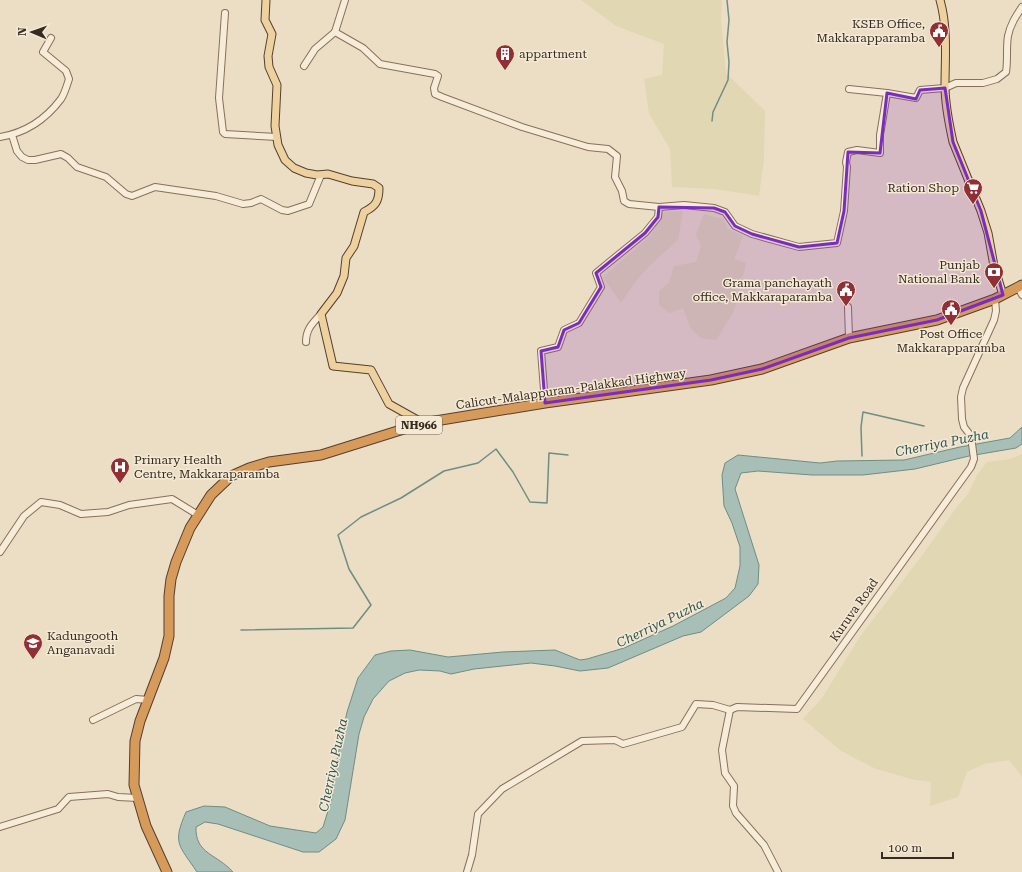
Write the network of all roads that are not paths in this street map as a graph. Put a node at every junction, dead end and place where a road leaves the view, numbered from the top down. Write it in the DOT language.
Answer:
graph roads {
  1 [pos="266,0"];
  2 [pos="345,0"];
  3 [pos="940,0"];
  4 [pos="1022,7"];
  5 [pos="225,13"];
  6 [pos="335,32"];
  7 [pos="51,38"];
  8 [pos="304,66"];
  9 [pos="945,88"];
  10 [pos="849,89"];
  11 [pos="887,93"];
  12 [pos="12,135"];
  13 [pos="277,137"];
  14 [pos="0,138"];
  15 [pos="321,175"];
  16 [pos="659,207"];
  17 [pos="1021,289"];
  18 [pos="999,297"];
  19 [pos="848,307"];
  20 [pos="321,314"];
  21 [pos="849,338"];
  22 [pos="306,342"];
  23 [pos="545,403"];
  24 [pos="423,424"];
  25 [pos="198,515"];
  26 [pos="0,552"];
  27 [pos="148,700"];
  28 [pos="730,710"];
  29 [pos="93,720"];
  30 [pos="138,798"];
  31 [pos="0,827"];
  32 [pos="167,872"];
  33 [pos="466,872"];
  34 [pos="778,872"];
  1 -- 13 [label="main road"];
  2 -- 6 [label="street"];
  3 -- 9 [label="main road"];
  4 -- 9 [label="street"];
  5 -- 13 [label="street"];
  6 -- 8 [label="street"];
  6 -- 16 [label="street"];
  7 -- 12 [label="street"];
  9 -- 11 [label="street"];
  9 -- 18 [label="main road"];
  10 -- 11 [label="street"];
  11 -- 16 [label="street"];
  12 -- 14 [label="street"];
  12 -- 15 [label="street"];
  13 -- 15 [label="main road"];
  15 -- 20 [label="main road"];
  16 -- 23 [label="street"];
  17 -- 18 [label="highway, Calicut-Malappuram-Palakkad Highway / NH966"];
  18 -- 21 [label="highway, Calicut-Malappuram-Palakkad Highway / NH966"];
  18 -- 28 [label="street, Kuruva Road"];
  19 -- 21 [label="street"];
  20 -- 22 [label="street"];
  20 -- 24 [label="main road"];
  21 -- 23 [label="highway, Calicut-Malappuram-Palakkad Highway / NH966"];
  23 -- 24 [label="highway, Calicut-Malappuram-Palakkad Highway / NH966"];
  24 -- 25 [label="highway, Calicut-Malappuram-Palakkad Highway / NH966"];
  25 -- 26 [label="street"];
  25 -- 27 [label="highway, Calicut-Malappuram-Palakkad Highway / NH966"];
  27 -- 29 [label="street"];
  27 -- 30 [label="highway, Calicut-Malappuram-Palakkad Highway / NH966"];
  28 -- 33 [label="street"];
  28 -- 34 [label="street"];
  30 -- 31 [label="street"];
  30 -- 32 [label="highway, Calicut-Malappuram-Palakkad Highway / NH966"];
}
